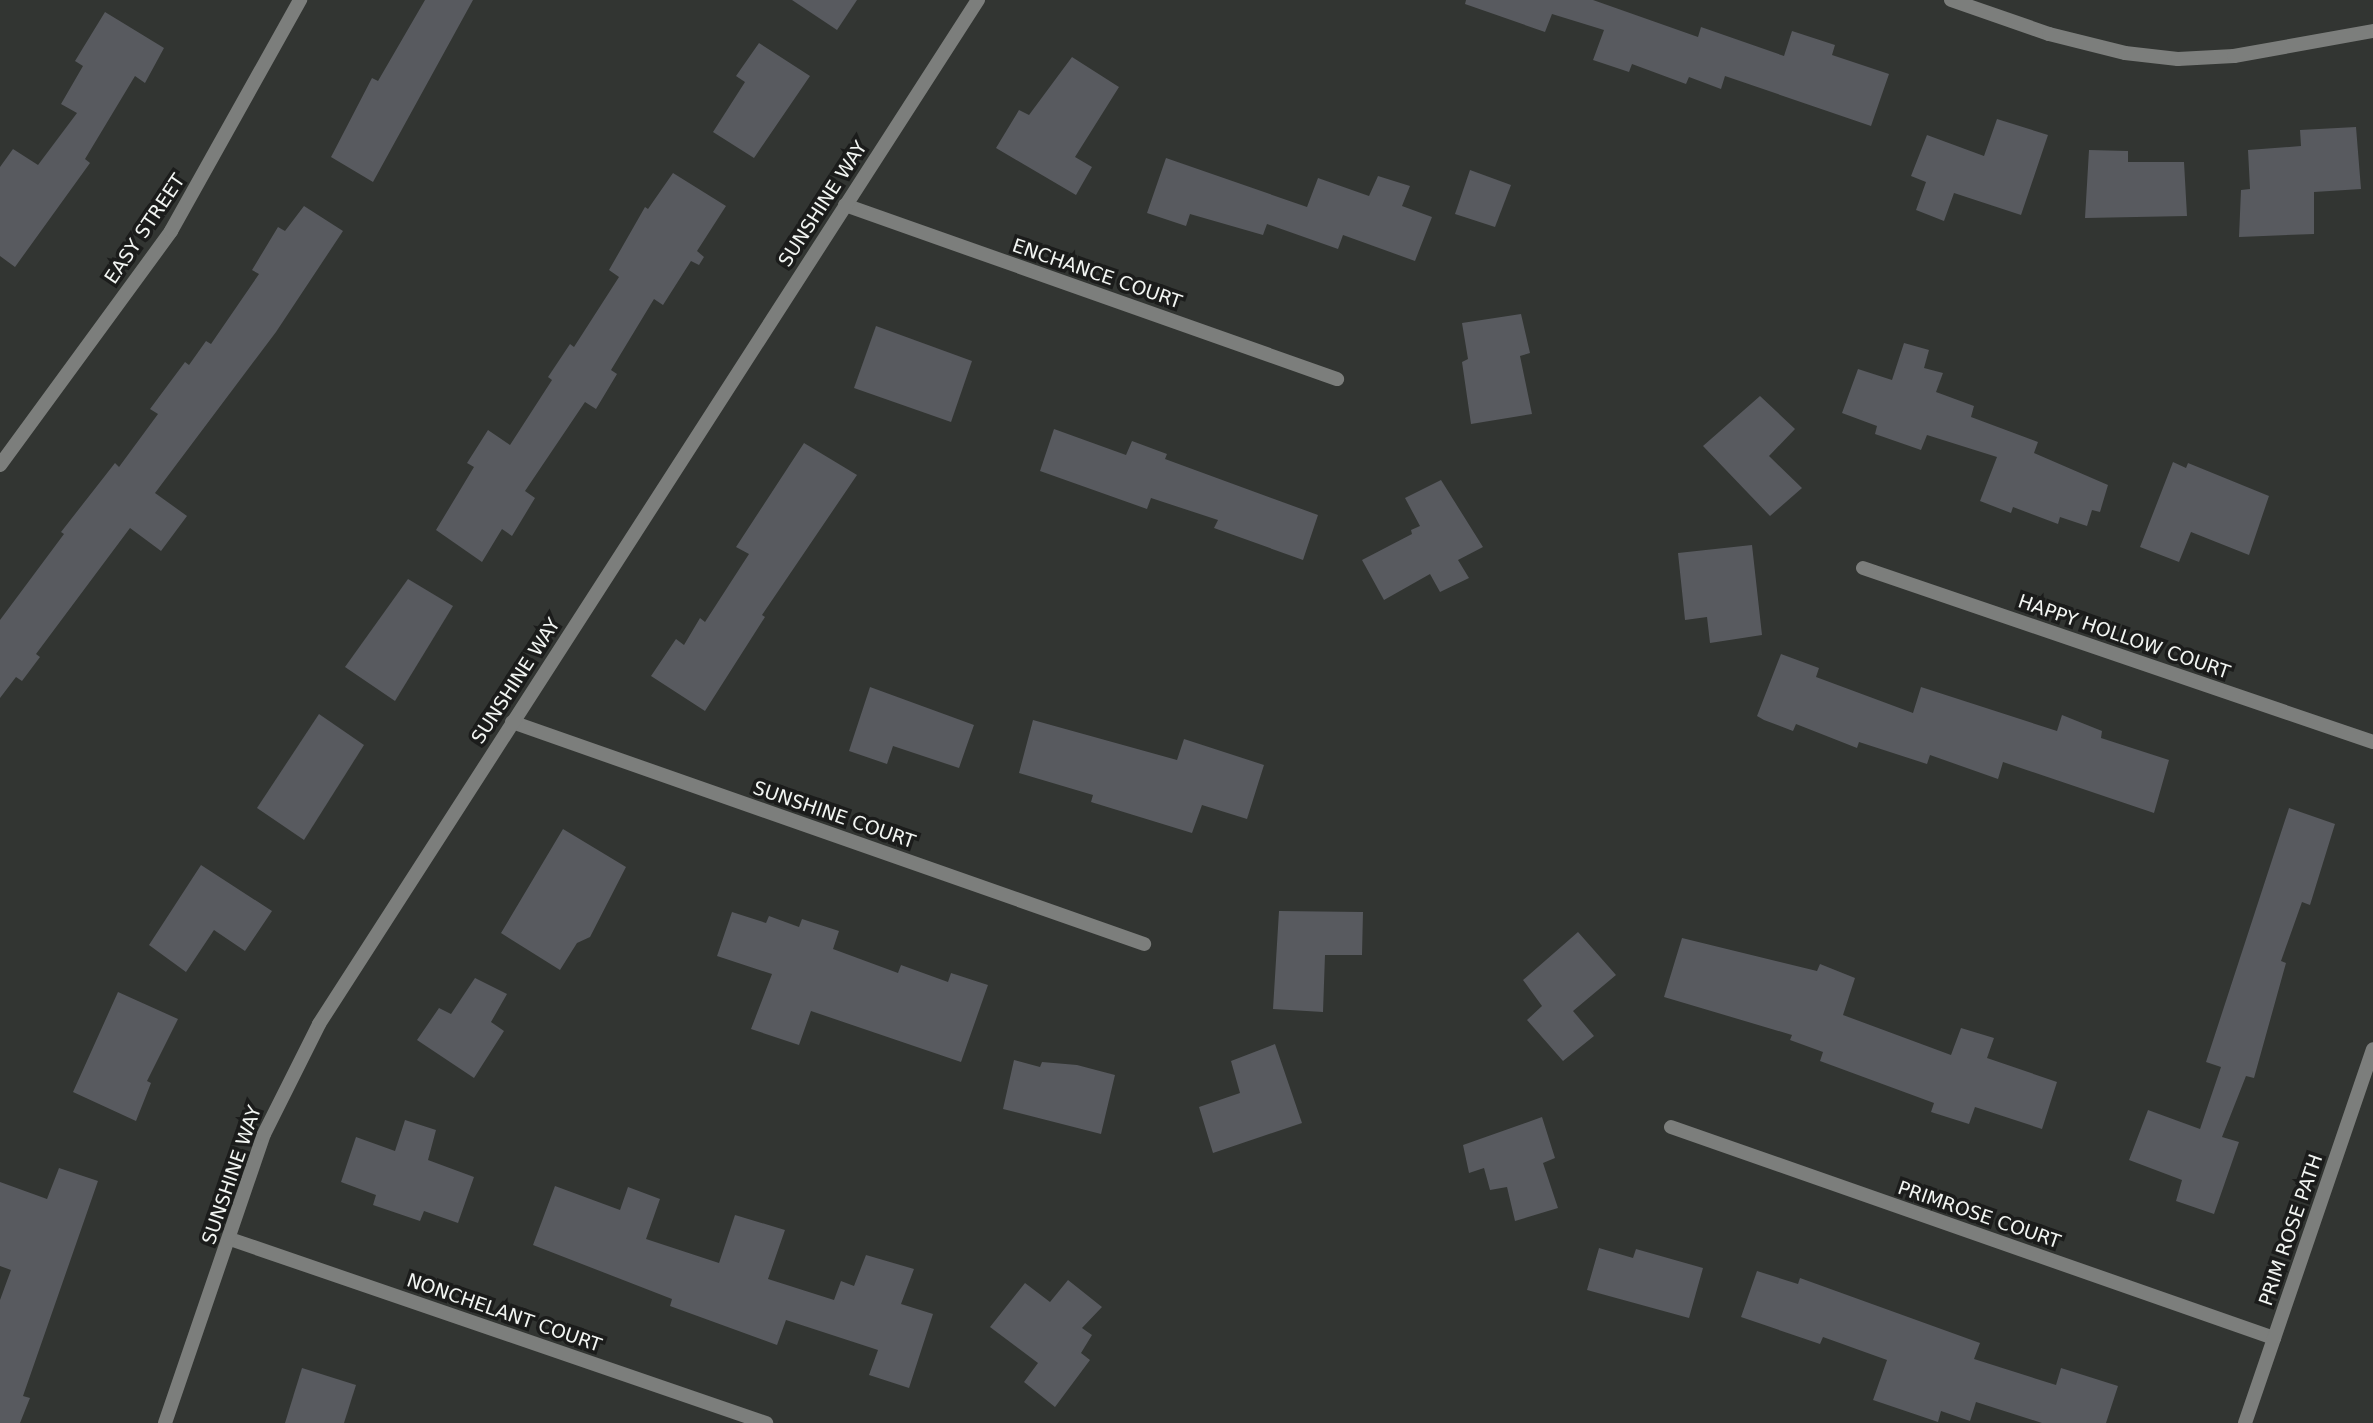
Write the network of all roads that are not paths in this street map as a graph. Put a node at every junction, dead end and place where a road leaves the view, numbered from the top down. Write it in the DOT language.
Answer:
graph roads {
  1 [pos="300,0"];
  2 [pos="978,0"];
  3 [pos="1951,0"];
  4 [pos="2373,31"];
  5 [pos="845,205"];
  6 [pos="1337,379"];
  7 [pos="0,465"];
  8 [pos="1863,568"];
  9 [pos="512,722"];
  10 [pos="2373,742"];
  11 [pos="1144,944"];
  12 [pos="2373,1049"];
  13 [pos="1671,1128"];
  14 [pos="230,1239"];
  15 [pos="2274,1338"];
  16 [pos="165,1423"];
  17 [pos="766,1423"];
  18 [pos="2245,1423"];
  1 -- 7 [label="street, EASY STREET"];
  2 -- 5 [label="street, SUNSHINE WAY"];
  3 -- 4 [label="street"];
  5 -- 6 [label="street, ENCHANCE COURT"];
  5 -- 9 [label="street, SUNSHINE WAY"];
  8 -- 10 [label="street, HAPPY HOLLOW COURT"];
  9 -- 11 [label="street, SUNSHINE COURT"];
  9 -- 14 [label="street, SUNSHINE WAY"];
  12 -- 15 [label="street, PRIM ROSE PATH"];
  13 -- 15 [label="street, PRIMROSE COURT"];
  14 -- 16 [label="street, SUNSHINE WAY"];
  14 -- 17 [label="street, NONCHELANT COURT"];
  15 -- 18 [label="street, PRIM ROSE PATH"];
}
